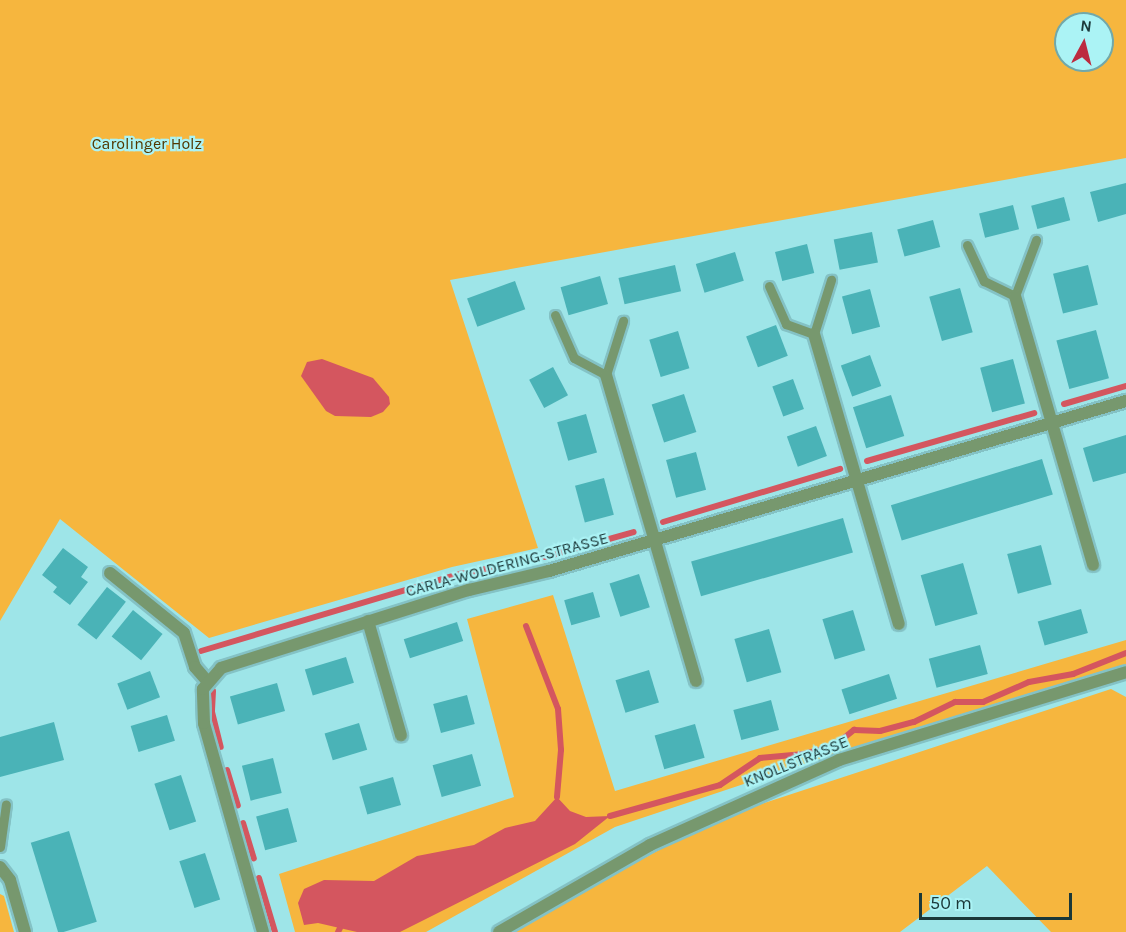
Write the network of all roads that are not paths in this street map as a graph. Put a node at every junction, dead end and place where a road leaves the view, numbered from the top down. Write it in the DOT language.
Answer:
graph roads {
  1 [pos="1036,240"];
  2 [pos="967,245"];
  3 [pos="831,280"];
  4 [pos="769,286"];
  5 [pos="1015,296"];
  6 [pos="555,315"];
  7 [pos="623,321"];
  8 [pos="814,333"];
  9 [pos="606,375"];
  10 [pos="1126,401"];
  11 [pos="1052,423"];
  12 [pos="856,480"];
  13 [pos="654,540"];
  14 [pos="1093,564"];
  15 [pos="110,573"];
  16 [pos="368,621"];
  17 [pos="899,624"];
  18 [pos="1125,675"];
  19 [pos="207,681"];
  20 [pos="696,681"];
  21 [pos="401,735"];
  22 [pos="6,804"];
  23 [pos="0,846"];
  24 [pos="0,867"];
  25 [pos="25,932"];
  26 [pos="263,932"];
  27 [pos="499,932"];
  1 -- 5 [label="lane"];
  2 -- 5 [label="lane"];
  3 -- 8 [label="lane"];
  4 -- 8 [label="lane"];
  5 -- 11 [label="street"];
  6 -- 9 [label="lane"];
  7 -- 9 [label="lane"];
  8 -- 12 [label="street"];
  9 -- 13 [label="street"];
  10 -- 11 [label="street, CARLA-WOLDERING-STRASSE"];
  11 -- 12 [label="street, CARLA-WOLDERING-STRASSE"];
  11 -- 14 [label="street"];
  12 -- 13 [label="street, CARLA-WOLDERING-STRASSE"];
  12 -- 17 [label="street"];
  13 -- 16 [label="street, CARLA-WOLDERING-STRASSE"];
  13 -- 20 [label="street"];
  15 -- 19 [label="street"];
  16 -- 19 [label="street, CARLA-WOLDERING-STRASSE"];
  16 -- 21 [label="street"];
  18 -- 27 [label="street, KNOLLSTRASSE"];
  19 -- 26 [label="street"];
  22 -- 23 [label="lane"];
  24 -- 25 [label="street"];
}
